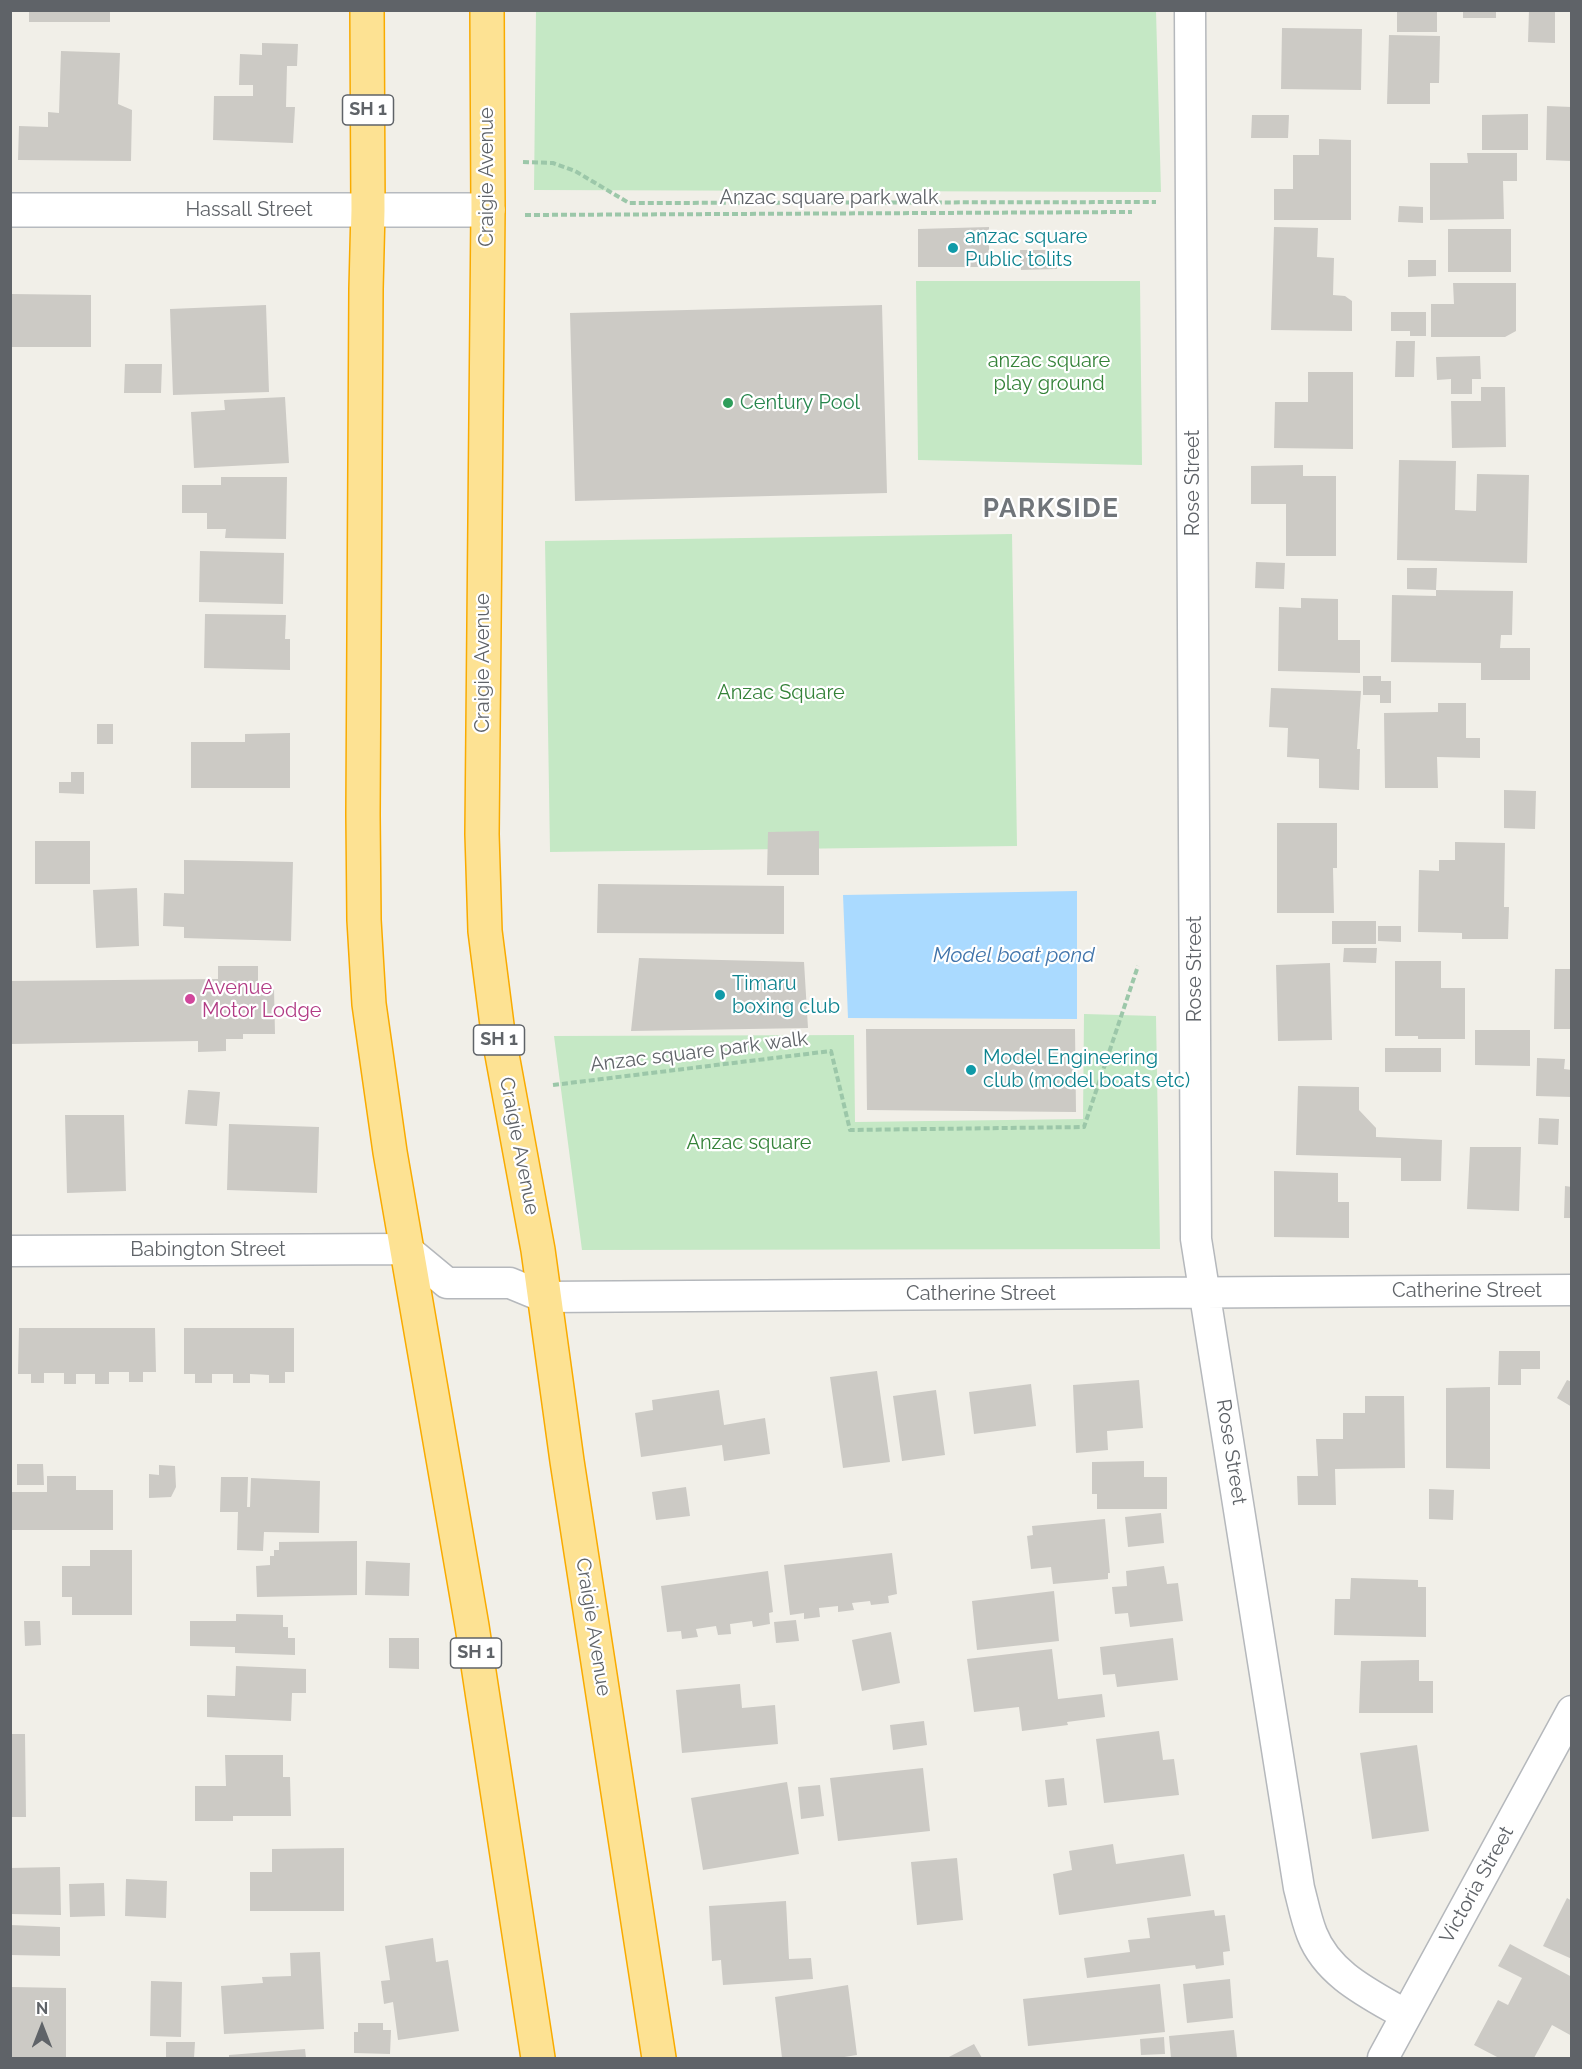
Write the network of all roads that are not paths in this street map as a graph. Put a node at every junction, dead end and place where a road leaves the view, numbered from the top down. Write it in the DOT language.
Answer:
graph roads {
  1 [pos="367,10"];
  2 [pos="487,10"];
  3 [pos="1190,10"];
  4 [pos="10,210"];
  5 [pos="368,210"];
  6 [pos="488,210"];
  7 [pos="406,1249"];
  8 [pos="10,1251"];
  9 [pos="1572,1290"];
  10 [pos="1206,1293"];
  11 [pos="544,1297"];
  12 [pos="1572,1712"];
  13 [pos="1406,2015"];
  14 [pos="538,2058"];
  15 [pos="659,2058"];
  16 [pos="1383,2058"];
  1 -- 5 [label="highway, SH 1"];
  2 -- 6 [label="highway, Craigie Avenue / SH 1"];
  3 -- 10 [label="street, Rose Street"];
  4 -- 5 [label="street, Hassall Street"];
  5 -- 6 [label="street, Hassall Street"];
  5 -- 7 [label="highway, SH 1"];
  6 -- 11 [label="highway, Craigie Avenue / SH 1"];
  7 -- 8 [label="street, Babington Street"];
  7 -- 11 [label="street, Catherine Street"];
  7 -- 14 [label="highway, SH 1"];
  9 -- 10 [label="street, Catherine Street"];
  10 -- 11 [label="street, Catherine Street"];
  10 -- 13 [label="street, Rose Street"];
  11 -- 15 [label="highway, Craigie Avenue / SH 1"];
  12 -- 13 [label="street, Victoria Street"];
  13 -- 16 [label="street, Victoria Street"];
}
